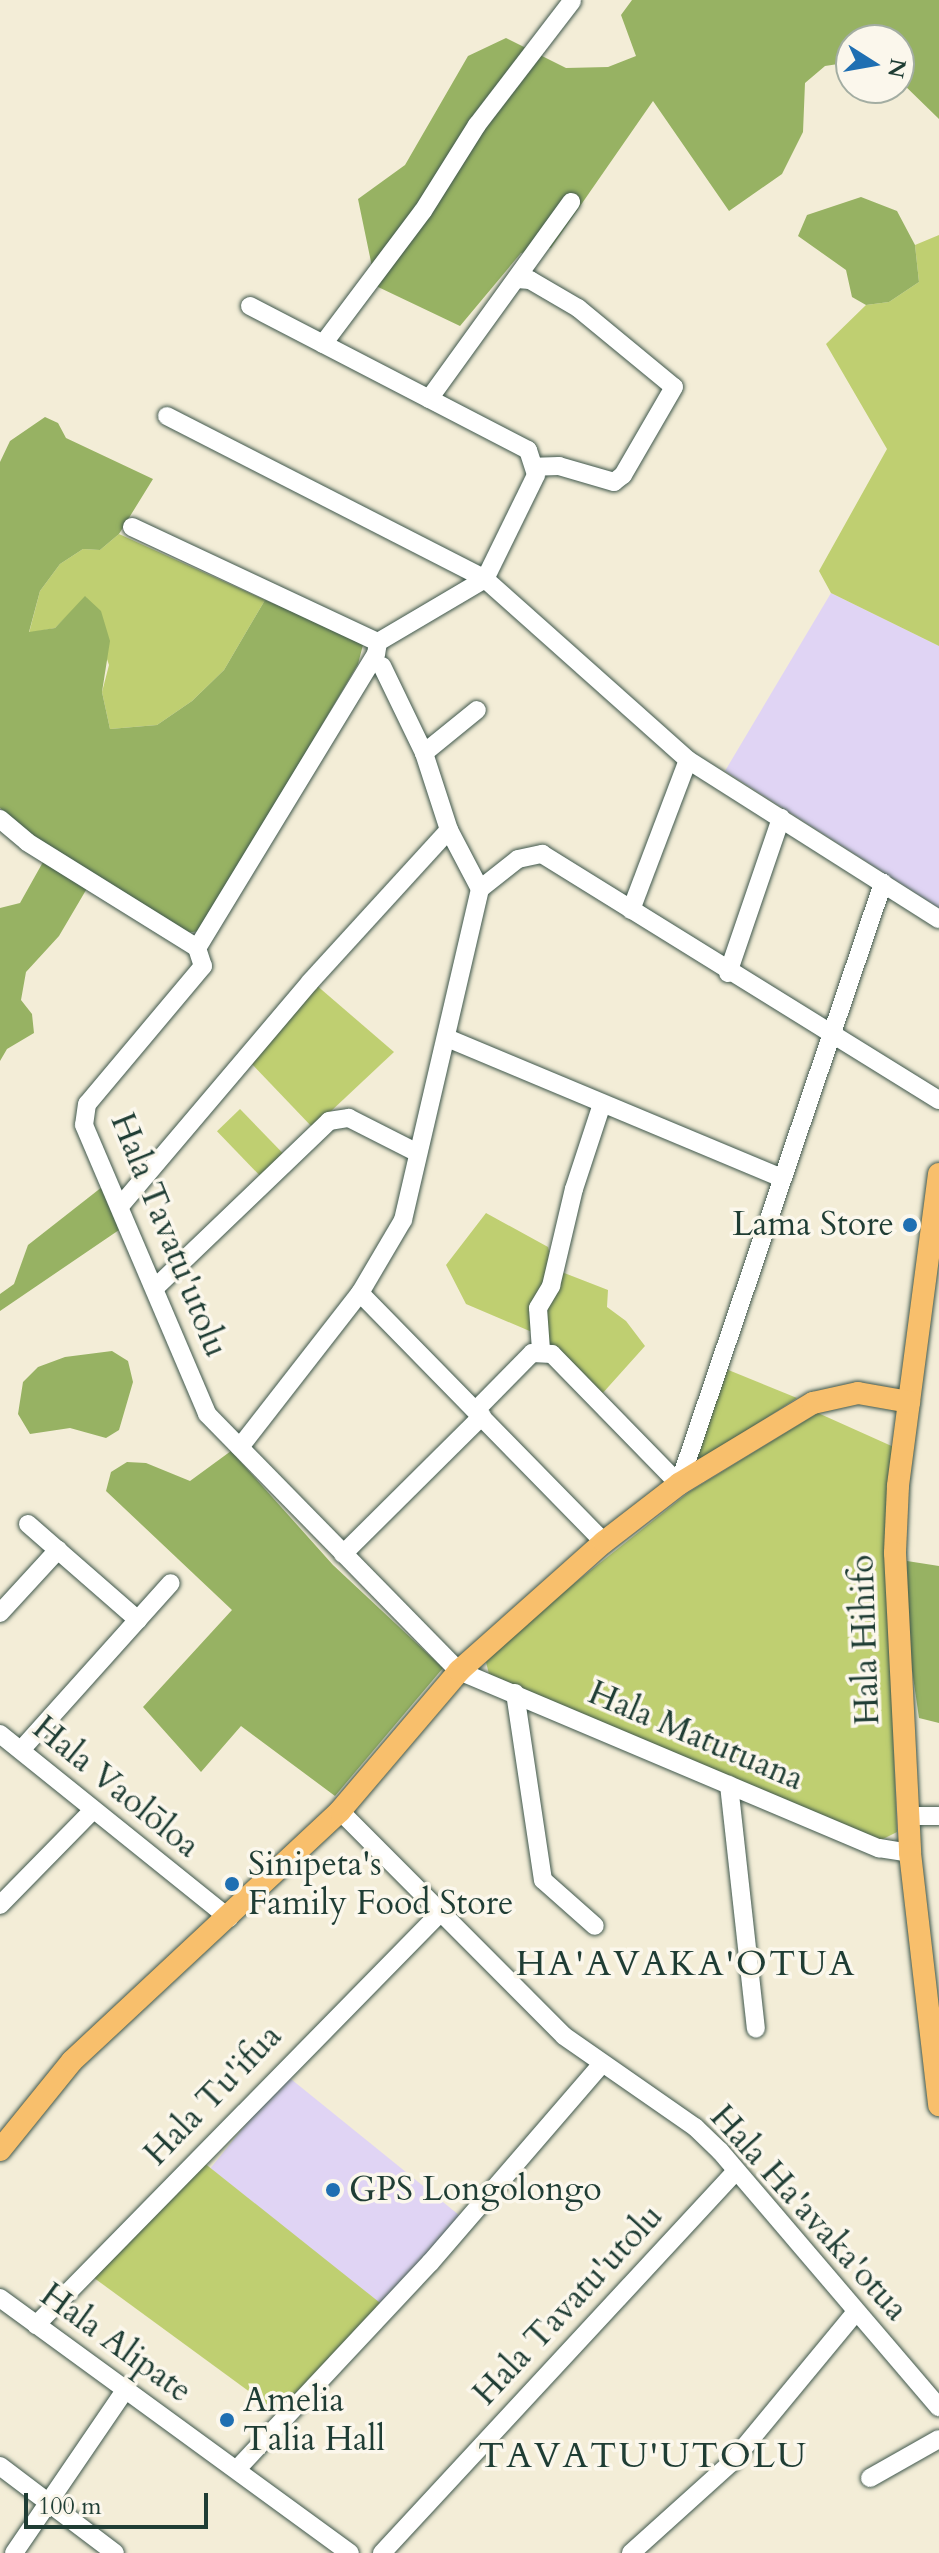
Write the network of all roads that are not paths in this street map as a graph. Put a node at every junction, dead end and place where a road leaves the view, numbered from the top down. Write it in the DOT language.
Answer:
graph roads {
  1 [pos="572,1"];
  2 [pos="571,202"];
  3 [pos="517,279"];
  4 [pos="250,306"];
  5 [pos="323,344"];
  6 [pos="429,399"];
  7 [pos="167,416"];
  8 [pos="535,467"];
  9 [pos="132,527"];
  10 [pos="485,579"];
  11 [pos="376,657"];
  12 [pos="477,710"];
  13 [pos="424,753"];
  14 [pos="688,760"];
  15 [pos="781,818"];
  16 [pos="0,819"];
  17 [pos="449,830"];
  18 [pos="883,883"];
  19 [pos="480,889"];
  20 [pos="631,910"];
  21 [pos="939,919"];
  22 [pos="197,948"];
  23 [pos="728,973"];
  24 [pos="829,1036"];
  25 [pos="447,1038"];
  26 [pos="939,1100"];
  27 [pos="602,1104"];
  28 [pos="418,1153"];
  29 [pos="939,1174"];
  30 [pos="781,1178"];
  31 [pos="121,1205"];
  32 [pos="156,1287"];
  33 [pos="360,1293"];
  34 [pos="541,1350"];
  35 [pos="909,1402"];
  36 [pos="479,1413"];
  37 [pos="240,1447"];
  38 [pos="679,1484"];
  39 [pos="28,1524"];
  40 [pos="604,1542"];
  41 [pos="58,1550"];
  42 [pos="343,1554"];
  43 [pos="171,1583"];
  44 [pos="0,1613"];
  45 [pos="138,1620"];
  46 [pos="459,1671"];
  47 [pos="515,1693"];
  48 [pos="0,1734"];
  49 [pos="21,1750"];
  50 [pos="729,1785"];
  51 [pos="92,1811"];
  52 [pos="340,1811"];
  53 [pos="907,1816"];
  54 [pos="939,1816"];
  55 [pos="910,1853"];
  56 [pos="0,1905"];
  57 [pos="440,1913"];
  58 [pos="229,1918"];
  59 [pos="595,1926"];
  60 [pos="756,2029"];
  61 [pos="602,2064"];
  62 [pos="939,2105"];
  63 [pos="0,2150"];
  64 [pos="736,2171"];
  65 [pos="0,2298"];
  66 [pos="855,2313"];
  67 [pos="36,2325"];
  68 [pos="125,2390"];
  69 [pos="939,2407"];
  70 [pos="939,2439"];
  71 [pos="0,2466"];
  72 [pos="238,2468"];
  73 [pos="870,2478"];
  74 [pos="47,2504"];
  75 [pos="14,2553"];
  76 [pos="115,2553"];
  77 [pos="350,2553"];
  78 [pos="382,2553"];
  79 [pos="631,2553"];
  1 -- 5 [label="street"];
  2 -- 3 [label="street"];
  3 -- 6 [label="street"];
  3 -- 8 [label="street"];
  4 -- 5 [label="street"];
  5 -- 6 [label="street"];
  6 -- 8 [label="street"];
  7 -- 10 [label="street"];
  8 -- 10 [label="street"];
  9 -- 11 [label="street"];
  10 -- 11 [label="street"];
  10 -- 14 [label="street"];
  11 -- 13 [label="street"];
  11 -- 22 [label="street"];
  12 -- 13 [label="street"];
  13 -- 17 [label="street"];
  14 -- 15 [label="street"];
  14 -- 20 [label="street"];
  15 -- 18 [label="street"];
  15 -- 23 [label="street"];
  16 -- 22 [label="street"];
  17 -- 19 [label="street"];
  17 -- 31 [label="street"];
  18 -- 21 [label="street"];
  18 -- 24 [label="street"];
  19 -- 20 [label="street"];
  19 -- 25 [label="street"];
  20 -- 23 [label="street"];
  22 -- 31 [label="street, Hala Tavatu'utolu"];
  23 -- 24 [label="street"];
  24 -- 26 [label="street"];
  24 -- 30 [label="street"];
  25 -- 27 [label="street"];
  25 -- 28 [label="street"];
  27 -- 30 [label="street"];
  27 -- 34 [label="street"];
  28 -- 32 [label="street"];
  28 -- 33 [label="street"];
  29 -- 35 [label="main road, Hala Hihifo"];
  30 -- 38 [label="street"];
  31 -- 32 [label="street, Hala Tavatu'utolu"];
  32 -- 37 [label="street, Hala Tavatu'utolu"];
  33 -- 36 [label="street"];
  33 -- 37 [label="street"];
  34 -- 36 [label="street"];
  34 -- 38 [label="street"];
  35 -- 38 [label="main road"];
  35 -- 53 [label="main road, Hala Hihifo"];
  36 -- 40 [label="street"];
  36 -- 42 [label="street"];
  37 -- 42 [label="street, Hala Tavatu'utolu"];
  38 -- 40 [label="main road"];
  39 -- 41 [label="street"];
  40 -- 46 [label="main road"];
  41 -- 44 [label="street"];
  41 -- 45 [label="street"];
  42 -- 46 [label="street, Hala Tavatu'utolu"];
  43 -- 45 [label="street"];
  45 -- 49 [label="street"];
  46 -- 47 [label="street, Hala Matutuana"];
  46 -- 52 [label="main road"];
  47 -- 50 [label="street, Hala Matutuana"];
  47 -- 59 [label="street"];
  48 -- 49 [label="street, Hala Vaolōloa"];
  49 -- 51 [label="street, Hala Vaolōloa"];
  50 -- 55 [label="street, Hala Matutuana"];
  50 -- 60 [label="street"];
  51 -- 56 [label="street"];
  51 -- 58 [label="street, Hala Vaolōloa"];
  52 -- 57 [label="street, Hala Ha'avaka'otua"];
  52 -- 58 [label="main road"];
  53 -- 54 [label="street"];
  53 -- 55 [label="main road, Hala Hihifo"];
  55 -- 62 [label="main road, Hala Hihifo"];
  57 -- 61 [label="street, Hala Ha'avaka'otua"];
  57 -- 67 [label="street, Hala Tu'ifua"];
  58 -- 63 [label="main road"];
  61 -- 64 [label="street, Hala Ha'avaka'otua"];
  61 -- 72 [label="street"];
  64 -- 66 [label="street, Hala Ha'avaka'otua"];
  64 -- 78 [label="street, Hala Tavatu'utolu"];
  65 -- 67 [label="street, Hala Alipate"];
  66 -- 69 [label="street, Hala Ha'avaka'otua"];
  66 -- 79 [label="street"];
  67 -- 68 [label="street, Hala Alipate"];
  68 -- 72 [label="street, Hala Alipate"];
  68 -- 74 [label="street"];
  70 -- 73 [label="street"];
  71 -- 74 [label="street"];
  72 -- 77 [label="street, Hala Alipate"];
  74 -- 75 [label="street"];
  74 -- 76 [label="street"];
}
